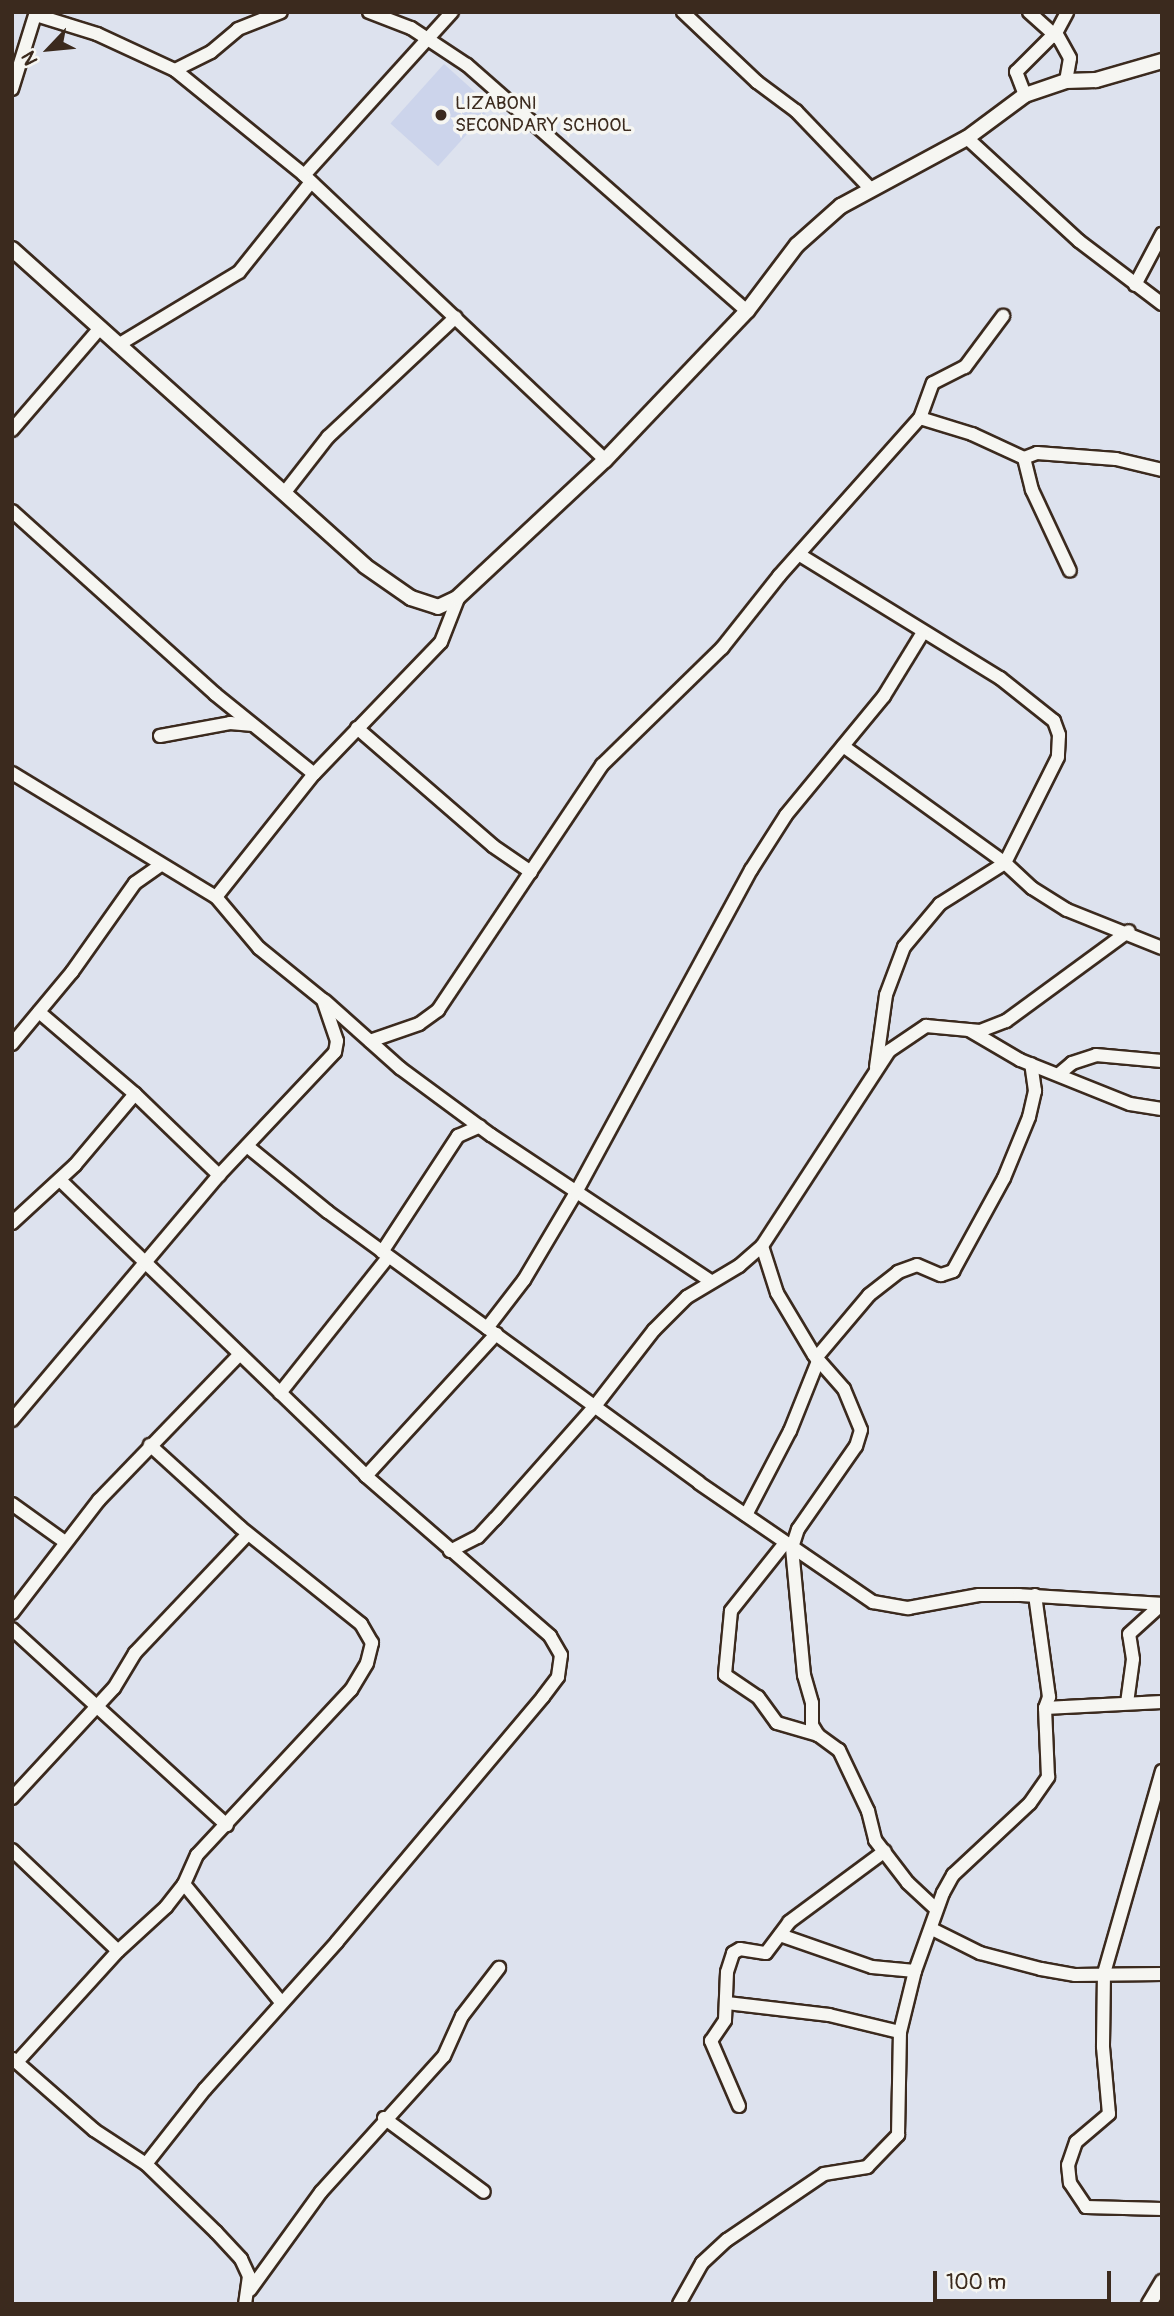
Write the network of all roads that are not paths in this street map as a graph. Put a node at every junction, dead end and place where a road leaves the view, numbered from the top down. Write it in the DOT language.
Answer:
graph roads {
  1 [pos="281,12"];
  2 [pos="369,12"];
  3 [pos="452,12"];
  4 [pos="683,12"];
  5 [pos="1029,12"];
  6 [pos="1067,12"];
  7 [pos="36,14"];
  8 [pos="428,38"];
  9 [pos="1057,38"];
  10 [pos="1162,61"];
  11 [pos="175,70"];
  12 [pos="1066,81"];
  13 [pos="12,89"];
  14 [pos="1025,95"];
  15 [pos="967,138"];
  16 [pos="307,179"];
  17 [pos="869,187"];
  18 [pos="1162,234"];
  19 [pos="12,249"];
  20 [pos="1135,285"];
  21 [pos="1162,304"];
  22 [pos="747,310"];
  23 [pos="1003,316"];
  24 [pos="456,317"];
  25 [pos="100,328"];
  26 [pos="118,345"];
  27 [pos="920,418"];
  28 [pos="12,430"];
  29 [pos="1024,458"];
  30 [pos="605,460"];
  31 [pos="1162,470"];
  32 [pos="285,492"];
  33 [pos="12,511"];
  34 [pos="800,555"];
  35 [pos="1070,571"];
  36 [pos="459,596"];
  37 [pos="922,634"];
  38 [pos="253,725"];
  39 [pos="357,728"];
  40 [pos="160,736"];
  41 [pos="843,746"];
  42 [pos="12,773"];
  43 [pos="314,774"];
  44 [pos="1005,863"];
  45 [pos="159,866"];
  46 [pos="531,872"];
  47 [pos="216,897"];
  48 [pos="1129,931"];
  49 [pos="1162,948"];
  50 [pos="323,1000"];
  51 [pos="39,1012"];
  52 [pos="969,1030"];
  53 [pos="370,1041"];
  54 [pos="12,1044"];
  55 [pos="1162,1061"];
  56 [pos="1031,1064"];
  57 [pos="876,1068"];
  58 [pos="1059,1074"];
  59 [pos="135,1094"];
  60 [pos="1162,1109"];
  61 [pos="480,1126"];
  62 [pos="247,1146"];
  63 [pos="219,1175"];
  64 [pos="60,1180"];
  65 [pos="575,1194"];
  66 [pos="12,1223"];
  67 [pos="762,1246"];
  68 [pos="385,1254"];
  69 [pos="145,1267"];
  70 [pos="712,1282"];
  71 [pos="491,1331"];
  72 [pos="239,1355"];
  73 [pos="817,1359"];
  74 [pos="280,1394"];
  75 [pos="595,1406"];
  76 [pos="12,1420"];
  77 [pos="150,1445"];
  78 [pos="366,1476"];
  79 [pos="12,1504"];
  80 [pos="746,1516"];
  81 [pos="248,1534"];
  82 [pos="65,1542"];
  83 [pos="788,1546"];
  84 [pos="450,1551"];
  85 [pos="1035,1595"];
  86 [pos="1162,1604"];
  87 [pos="12,1613"];
  88 [pos="12,1629"];
  89 [pos="1162,1702"];
  90 [pos="98,1703"];
  91 [pos="1127,1703"];
  92 [pos="1045,1708"];
  93 [pos="818,1735"];
  94 [pos="1162,1771"];
  95 [pos="12,1798"];
  96 [pos="1159,1807"];
  97 [pos="227,1825"];
  98 [pos="12,1850"];
  99 [pos="885,1851"];
  100 [pos="184,1884"];
  101 [pos="936,1909"];
  102 [pos="932,1929"];
  103 [pos="780,1934"];
  104 [pos="118,1951"];
  105 [pos="499,1968"];
  106 [pos="915,1970"];
  107 [pos="1104,1973"];
  108 [pos="1162,1974"];
  109 [pos="281,2001"];
  110 [pos="727,2003"];
  111 [pos="900,2032"];
  112 [pos="15,2061"];
  113 [pos="739,2106"];
  114 [pos="384,2118"];
  115 [pos="146,2164"];
  116 [pos="484,2192"];
  117 [pos="1162,2209"];
  118 [pos="1162,2282"];
  119 [pos="250,2290"];
  120 [pos="246,2304"];
  121 [pos="679,2304"];
  122 [pos="1149,2304"];
  1 -- 11 [label="street"];
  2 -- 8 [label="street"];
  3 -- 8 [label="street"];
  4 -- 17 [label="street"];
  5 -- 9 [label="street"];
  6 -- 9 [label="street"];
  7 -- 11 [label="street"];
  7 -- 13 [label="street"];
  8 -- 16 [label="street"];
  8 -- 22 [label="street"];
  9 -- 12 [label="street"];
  9 -- 14 [label="street"];
  10 -- 12 [label="street"];
  11 -- 16 [label="street"];
  12 -- 14 [label="street"];
  14 -- 15 [label="street"];
  15 -- 17 [label="street"];
  15 -- 20 [label="street"];
  16 -- 24 [label="street"];
  16 -- 26 [label="street"];
  17 -- 22 [label="street"];
  18 -- 20 [label="street"];
  19 -- 25 [label="street"];
  20 -- 21 [label="street"];
  22 -- 30 [label="street"];
  23 -- 27 [label="street"];
  24 -- 30 [label="street"];
  24 -- 32 [label="street"];
  25 -- 26 [label="street"];
  25 -- 28 [label="street"];
  26 -- 32 [label="street"];
  27 -- 29 [label="street"];
  27 -- 34 [label="street"];
  29 -- 31 [label="street"];
  29 -- 35 [label="street"];
  30 -- 36 [label="street"];
  32 -- 36 [label="street"];
  33 -- 38 [label="street"];
  34 -- 37 [label="street"];
  34 -- 46 [label="street"];
  36 -- 39 [label="street"];
  37 -- 41 [label="street"];
  37 -- 44 [label="street"];
  38 -- 40 [label="street"];
  38 -- 43 [label="street"];
  39 -- 43 [label="street"];
  39 -- 46 [label="street"];
  41 -- 44 [label="street"];
  41 -- 65 [label="street"];
  42 -- 45 [label="street"];
  43 -- 47 [label="street"];
  44 -- 48 [label="street"];
  44 -- 57 [label="street"];
  45 -- 47 [label="street"];
  45 -- 51 [label="street"];
  46 -- 53 [label="street"];
  47 -- 50 [label="street"];
  48 -- 49 [label="street"];
  48 -- 52 [label="street"];
  50 -- 53 [label="street"];
  50 -- 62 [label="street"];
  51 -- 54 [label="street"];
  51 -- 59 [label="street"];
  52 -- 56 [label="street"];
  52 -- 57 [label="street"];
  53 -- 61 [label="street"];
  55 -- 58 [label="street"];
  56 -- 58 [label="street"];
  56 -- 73 [label="street"];
  57 -- 67 [label="street"];
  58 -- 60 [label="street"];
  59 -- 63 [label="street"];
  59 -- 64 [label="street"];
  61 -- 65 [label="street"];
  61 -- 68 [label="street"];
  62 -- 63 [label="street"];
  62 -- 68 [label="street"];
  63 -- 69 [label="street"];
  64 -- 66 [label="street"];
  64 -- 69 [label="street"];
  65 -- 70 [label="street"];
  65 -- 71 [label="street"];
  67 -- 70 [label="street"];
  67 -- 73 [label="street"];
  68 -- 71 [label="street"];
  68 -- 74 [label="street"];
  69 -- 72 [label="street"];
  69 -- 76 [label="street"];
  70 -- 75 [label="street"];
  71 -- 75 [label="street"];
  71 -- 78 [label="street"];
  72 -- 74 [label="street"];
  72 -- 77 [label="street"];
  73 -- 80 [label="street"];
  73 -- 83 [label="street"];
  74 -- 78 [label="street"];
  75 -- 80 [label="street"];
  75 -- 84 [label="street"];
  77 -- 81 [label="street"];
  77 -- 82 [label="street"];
  78 -- 84 [label="street"];
  79 -- 82 [label="street"];
  80 -- 83 [label="street"];
  81 -- 90 [label="street"];
  81 -- 97 [label="street"];
  82 -- 87 [label="street"];
  83 -- 85 [label="street"];
  83 -- 93 [label="street"];
  83 -- 93 [label="street"];
  84 -- 109 [label="street"];
  85 -- 86 [label="street"];
  85 -- 92 [label="street"];
  86 -- 91 [label="street"];
  88 -- 90 [label="street"];
  89 -- 91 [label="street"];
  90 -- 95 [label="street"];
  90 -- 97 [label="street"];
  91 -- 92 [label="street"];
  92 -- 101 [label="street"];
  93 -- 99 [label="street"];
  94 -- 96 [label="street"];
  96 -- 107 [label="street"];
  97 -- 100 [label="street"];
  98 -- 104 [label="street"];
  99 -- 101 [label="street"];
  99 -- 103 [label="street"];
  100 -- 104 [label="street"];
  100 -- 109 [label="street"];
  101 -- 102 [label="street"];
  102 -- 106 [label="street"];
  102 -- 107 [label="street"];
  103 -- 106 [label="street"];
  103 -- 110 [label="street"];
  104 -- 112 [label="street"];
  105 -- 114 [label="street"];
  106 -- 111 [label="street"];
  107 -- 108 [label="street"];
  107 -- 117 [label="street"];
  109 -- 115 [label="street"];
  110 -- 111 [label="street"];
  110 -- 113 [label="street"];
  111 -- 121 [label="street"];
  112 -- 115 [label="street"];
  114 -- 116 [label="street"];
  114 -- 119 [label="street"];
  115 -- 119 [label="street"];
  118 -- 122 [label="street"];
  119 -- 120 [label="street"];
}
